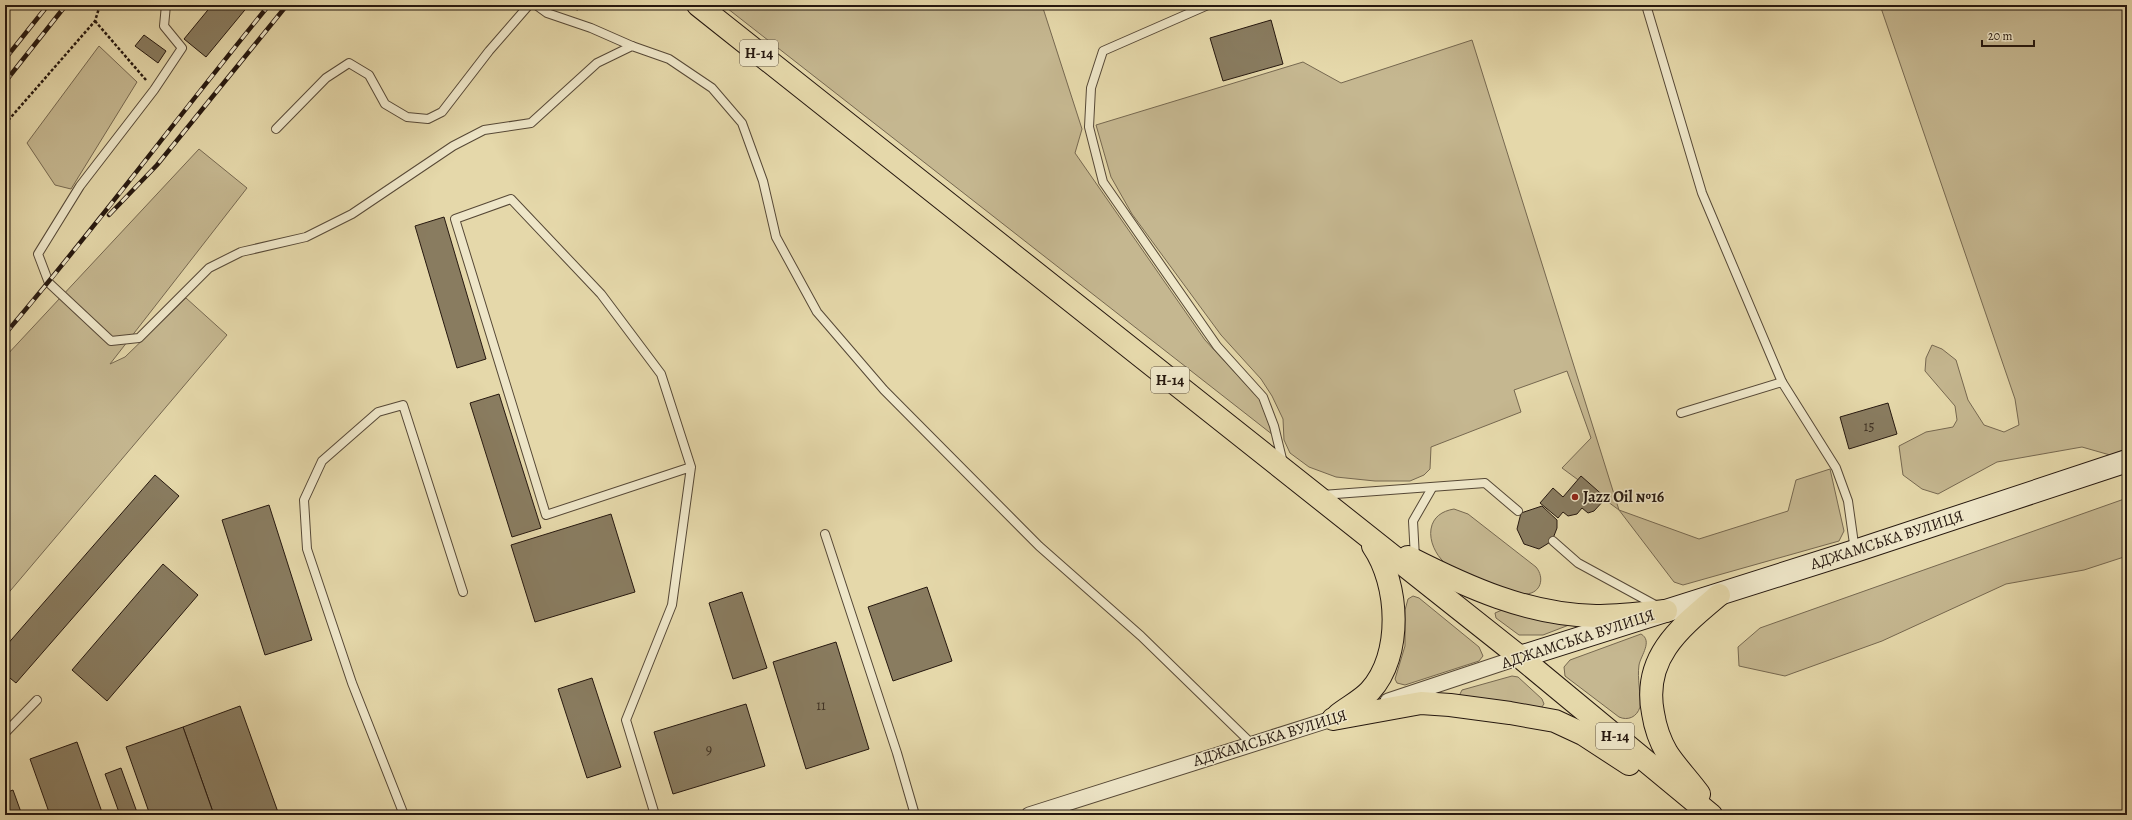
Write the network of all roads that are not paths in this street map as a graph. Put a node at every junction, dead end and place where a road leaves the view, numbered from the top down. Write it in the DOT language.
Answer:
graph roads {
  1 [pos="166,5"];
  2 [pos="529,5"];
  3 [pos="536,5"];
  4 [pos="698,5"];
  5 [pos="1208,5"];
  6 [pos="1646,5"];
  7 [pos="632,46"];
  8 [pos="276,129"];
  9 [pos="1782,382"];
  10 [pos="1681,413"];
  11 [pos="2127,461"];
  12 [pos="691,467"];
  13 [pos="1285,472"];
  14 [pos="1432,488"];
  15 [pos="1315,496"];
  16 [pos="1518,511"];
  17 [pos="825,534"];
  18 [pos="1366,536"];
  19 [pos="1553,541"];
  20 [pos="1855,552"];
  21 [pos="1415,561"];
  22 [pos="463,592"];
  23 [pos="1719,595"];
  24 [pos="1666,611"];
  25 [pos="1520,657"];
  26 [pos="37,700"];
  27 [pos="1332,719"];
  28 [pos="5,733"];
  29 [pos="1252,744"];
  30 [pos="404,815"];
  31 [pos="655,815"];
  32 [pos="915,815"];
  33 [pos="1029,815"];
  34 [pos="1707,815"];
  35 [pos="1711,815"];
  36 [pos="1716,815"];
  1 -- 7 [label="lane"];
  2 -- 8 [label="lane"];
  3 -- 7 [label="lane"];
  4 -- 13 [label="main road, Н-14"];
  5 -- 13 [label="lane"];
  6 -- 9 [label="lane"];
  7 -- 29 [label="lane"];
  9 -- 10 [label="lane"];
  9 -- 20 [label="lane"];
  11 -- 20 [label="main road, АДЖАМСЬКА ВУЛИЦЯ"];
  12 -- 12 [label="lane"];
  12 -- 31 [label="lane"];
  13 -- 15 [label="main road, Н-14"];
  14 -- 15 [label="lane"];
  14 -- 16 [label="lane"];
  14 -- 21 [label="lane"];
  15 -- 18 [label="main road, Н-14"];
  17 -- 32 [label="lane"];
  18 -- 21 [label="main road"];
  18 -- 25 [label="main road, Н-14"];
  18 -- 27 [label="main road"];
  19 -- 24 [label="lane"];
  20 -- 23 [label="main road, АДЖАМСЬКА ВУЛИЦЯ"];
  21 -- 24 [label="main road"];
  22 -- 30 [label="lane"];
  23 -- 24 [label="main road, АДЖАМСЬКА ВУЛИЦЯ"];
  23 -- 36 [label="main road"];
  24 -- 25 [label="main road, АДЖАМСЬКА ВУЛИЦЯ"];
  25 -- 27 [label="street, АДЖАМСЬКА ВУЛИЦЯ"];
  25 -- 35 [label="main road, Н-14"];
  26 -- 28 [label="lane"];
  27 -- 29 [label="street, АДЖАМСЬКА ВУЛИЦЯ"];
  27 -- 34 [label="main road"];
  29 -- 33 [label="street, АДЖАМСЬКА ВУЛИЦЯ"];
}
